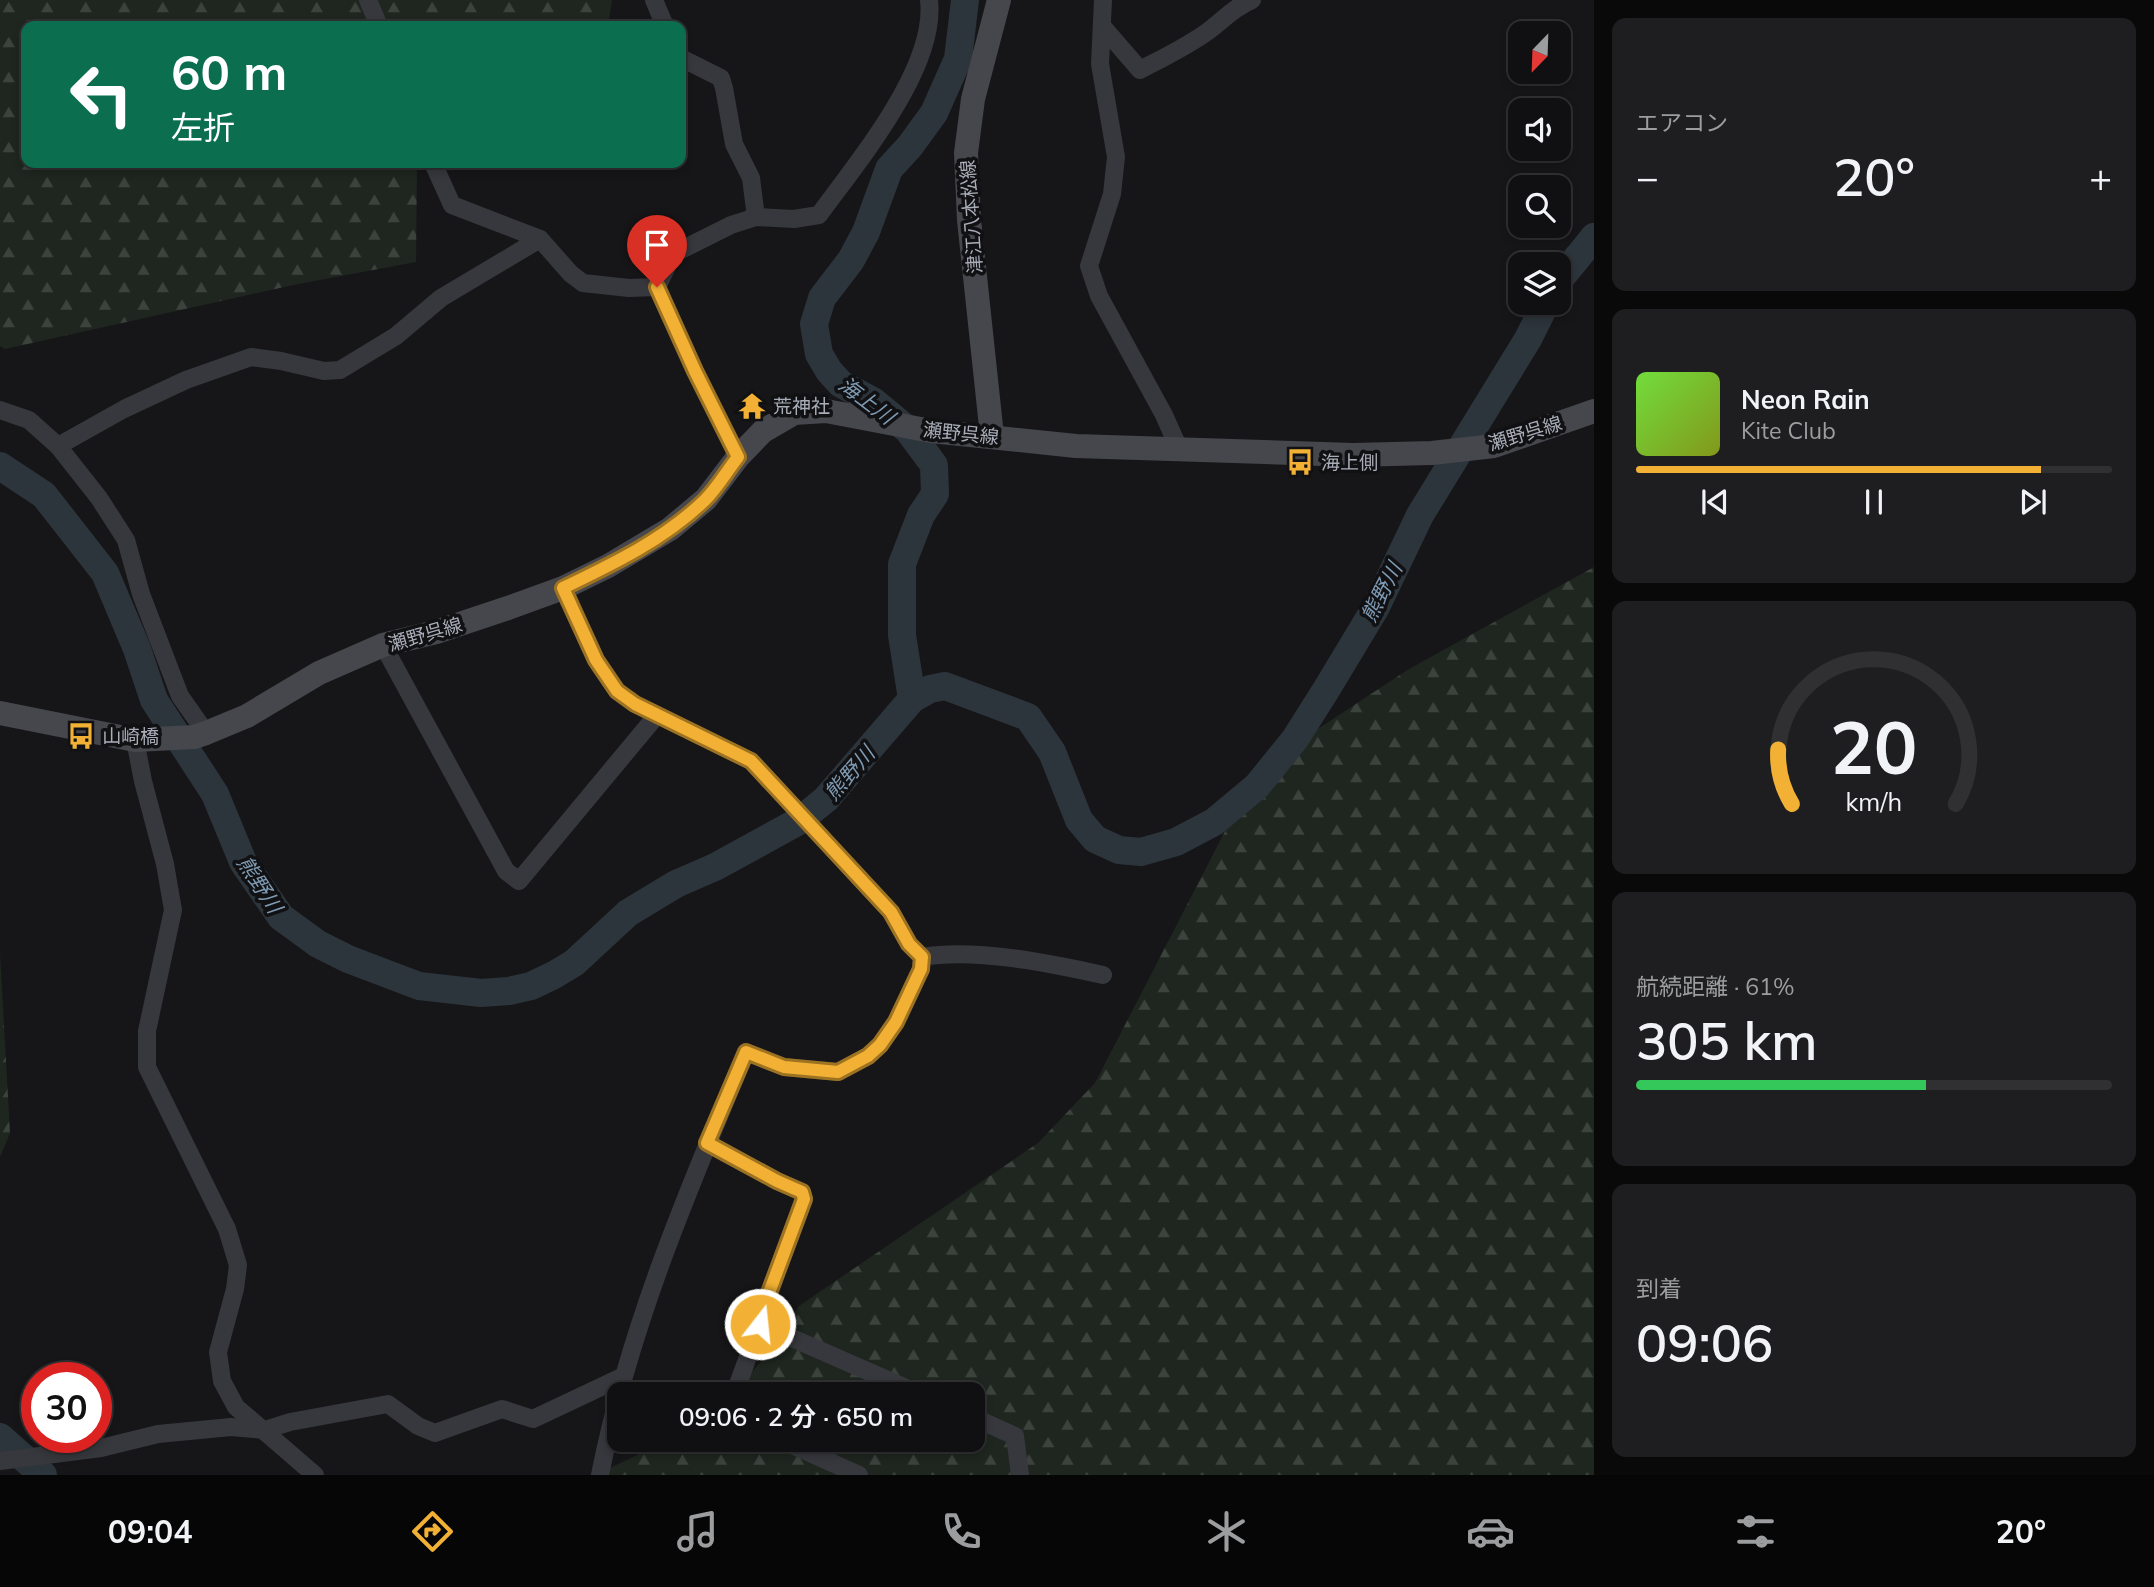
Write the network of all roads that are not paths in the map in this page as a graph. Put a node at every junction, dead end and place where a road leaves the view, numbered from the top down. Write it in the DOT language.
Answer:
graph roads {
  1 [pos="368,0"];
  2 [pos="654,0"];
  3 [pos="929,0"];
  4 [pos="999,0"];
  5 [pos="1103,0"];
  6 [pos="1252,0"];
  7 [pos="377,21"];
  8 [pos="663,21"];
  9 [pos="1102,26"];
  10 [pos="686,60"];
  11 [pos="435,168"];
  12 [pos="757,217"];
  13 [pos="540,239"];
  14 [pos="657,287"];
  15 [pos="0,410"];
  16 [pos="1594,411"];
  17 [pos="992,436"];
  18 [pos="58,446"];
  19 [pos="1180,451"];
  20 [pos="738,457"];
  21 [pos="563,588"];
  22 [pos="383,645"];
  23 [pos="0,713"];
  24 [pos="657,715"];
  25 [pos="200,735"];
  26 [pos="135,740"];
  27 [pos="922,957"];
  28 [pos="1103,975"];
  29 [pos="707,1143"];
  30 [pos="760,1324"];
  31 [pos="622,1377"];
  32 [pos="739,1382"];
  33 [pos="892,1382"];
  34 [pos="985,1422"];
  35 [pos="265,1430"];
  36 [pos="807,1452"];
  37 [pos="0,1461"];
  38 [pos="315,1475"];
  39 [pos="600,1475"];
  40 [pos="859,1475"];
  41 [pos="1020,1475"];
  1 -- 7 [label="street"];
  2 -- 8 [label="street"];
  3 -- 12 [label="street"];
  4 -- 17 [label="main road, 津江八本松線"];
  5 -- 9 [label="street"];
  6 -- 9 [label="street"];
  9 -- 19 [label="street"];
  10 -- 12 [label="street"];
  11 -- 13 [label="street"];
  12 -- 14 [label="street"];
  13 -- 14 [label="street"];
  13 -- 18 [label="street"];
  14 -- 20 [label="street"];
  15 -- 18 [label="street"];
  16 -- 19 [label="main road, 瀬野呉線"];
  17 -- 19 [label="main road, 瀬野呉線"];
  17 -- 20 [label="main road, 瀬野呉線"];
  18 -- 25 [label="street"];
  20 -- 21 [label="main road, 瀬野呉線"];
  21 -- 22 [label="main road, 瀬野呉線"];
  21 -- 24 [label="street"];
  22 -- 24 [label="street"];
  22 -- 25 [label="main road, 瀬野呉線"];
  23 -- 26 [label="main road, 瀬野呉線"];
  24 -- 27 [label="street"];
  25 -- 26 [label="main road, 瀬野呉線"];
  26 -- 35 [label="street"];
  27 -- 28 [label="street"];
  27 -- 29 [label="street"];
  29 -- 30 [label="street"];
  29 -- 31 [label="street"];
  30 -- 32 [label="street"];
  30 -- 33 [label="street"];
  31 -- 35 [label="street"];
  31 -- 39 [label="street"];
  34 -- 41 [label="street"];
  35 -- 37 [label="street"];
  35 -- 38 [label="street"];
  36 -- 40 [label="street"];
}
